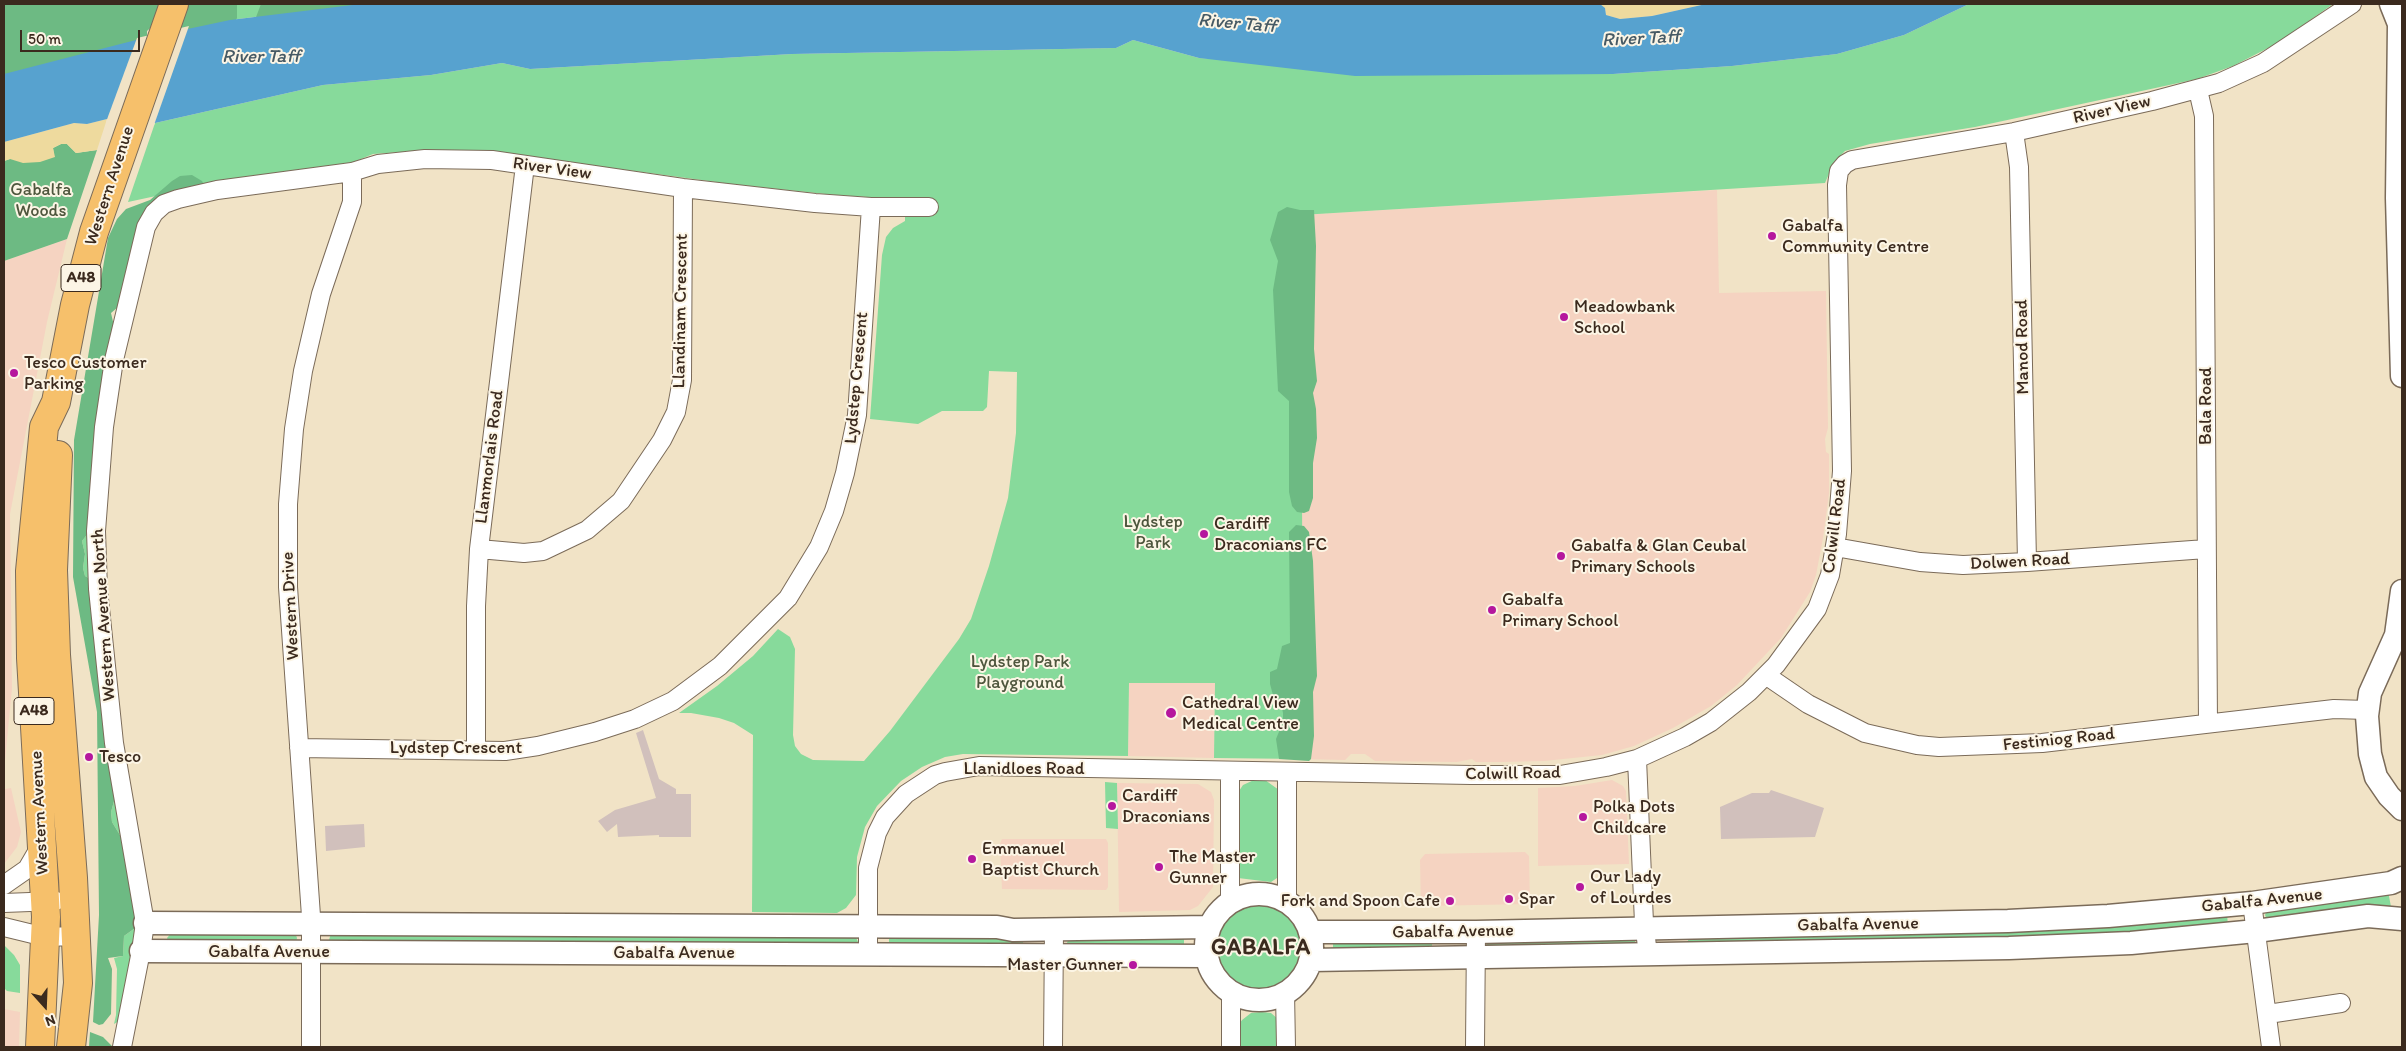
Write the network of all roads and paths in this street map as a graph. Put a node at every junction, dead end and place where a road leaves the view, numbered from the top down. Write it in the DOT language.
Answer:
graph roads {
  1 [pos="2352,4"];
  2 [pos="2391,4"];
  3 [pos="170,14"];
  4 [pos="2198,90"];
  5 [pos="2014,132"];
  6 [pos="2400,133"];
  7 [pos="1852,160"];
  8 [pos="525,165"];
  9 [pos="352,172"];
  10 [pos="683,188"];
  11 [pos="178,199"];
  12 [pos="872,207"];
  13 [pos="929,207"];
  14 [pos="2402,339"];
  15 [pos="2402,376"];
  16 [pos="56,402"];
  17 [pos="1835,548"];
  18 [pos="479,549"];
  19 [pos="2206,549"];
  20 [pos="2028,562"];
  21 [pos="2402,591"];
  22 [pos="1767,676"];
  23 [pos="2367,710"];
  24 [pos="2208,723"];
  25 [pos="299,748"];
  26 [pos="476,750"];
  27 [pos="1637,759"];
  28 [pos="1230,772"];
  29 [pos="1287,772"];
  30 [pos="2402,809"];
  31 [pos="41,845"];
  32 [pos="2402,878"];
  33 [pos="4,885"];
  34 [pos="74,900"];
  35 [pos="45,901"];
  36 [pos="4,903"];
  37 [pos="1287,903"];
  38 [pos="2252,903"];
  39 [pos="1230,904"];
  40 [pos="2402,919"];
  41 [pos="145,923"];
  42 [pos="312,924"];
  43 [pos="4,927"];
  44 [pos="1208,927"];
  45 [pos="868,928"];
  46 [pos="1054,929"];
  47 [pos="1645,929"];
  48 [pos="2256,931"];
  49 [pos="1310,932"];
  50 [pos="1476,932"];
  51 [pos="76,936"];
  52 [pos="45,937"];
  53 [pos="142,951"];
  54 [pos="312,952"];
  55 [pos="868,954"];
  56 [pos="1054,954"];
  57 [pos="1648,954"];
  58 [pos="1206,956"];
  59 [pos="1475,957"];
  60 [pos="1311,960"];
  61 [pos="1231,991"];
  62 [pos="1285,992"];
  63 [pos="2341,1003"];
  64 [pos="2268,1014"];
  65 [pos="40,1047"];
  66 [pos="71,1047"];
  67 [pos="122,1047"];
  68 [pos="311,1047"];
  69 [pos="1053,1047"];
  70 [pos="1231,1047"];
  71 [pos="1286,1047"];
  72 [pos="1475,1047"];
  73 [pos="2271,1047"];
  1 -- 4 [label="street, River View"];
  2 -- 6 [label="street"];
  3 -- 16 [label="highway, Western Avenue / A48"];
  4 -- 5 [label="street, River View"];
  4 -- 19 [label="street, Bala Road"];
  5 -- 7 [label="street, River View"];
  5 -- 20 [label="street, Manod Road"];
  6 -- 14 [label="street"];
  7 -- 17 [label="street, Colwill Road"];
  8 -- 9 [label="street, River View"];
  8 -- 10 [label="street, River View"];
  8 -- 18 [label="street, Llanmorlais Road"];
  9 -- 11 [label="street, River View"];
  9 -- 25 [label="street, Western Drive"];
  10 -- 12 [label="street, River View"];
  10 -- 18 [label="street, Llandinam Crescent"];
  11 -- 41 [label="street, Western Avenue North"];
  12 -- 13 [label="street, River View"];
  12 -- 26 [label="street, Lydstep Crescent"];
  14 -- 15 [label="street"];
  16 -- 31 [label="highway, Western Avenue / A48"];
  16 -- 34 [label="highway, Western Avenue / A48"];
  17 -- 20 [label="street, Dolwen Road"];
  17 -- 22 [label="street, Colwill Road"];
  18 -- 26 [label="street, Llanmorlais Road"];
  19 -- 20 [label="street, Dolwen Road"];
  19 -- 24 [label="street, Bala Road"];
  21 -- 23 [label="street"];
  22 -- 24 [label="street, Festiniog Road"];
  22 -- 27 [label="street, Colwill Road"];
  23 -- 24 [label="street, Festiniog Road"];
  23 -- 30 [label="street"];
  25 -- 26 [label="street, Lydstep Crescent"];
  25 -- 42 [label="street, Western Drive"];
  27 -- 29 [label="street, Colwill Road"];
  27 -- 47 [label="street"];
  28 -- 29 [label="street, Colwill Road"];
  28 -- 39 [label="street"];
  28 -- 45 [label="street, Llanidloes Road"];
  29 -- 37 [label="street"];
  31 -- 33 [label="street"];
  31 -- 35 [label="highway, Western Avenue / A48"];
  32 -- 38 [label="street, Gabalfa Avenue"];
  34 -- 35 [label="street"];
  34 -- 51 [label="highway, Western Avenue / A48"];
  35 -- 36 [label="street"];
  35 -- 52 [label="highway, Western Avenue / A48"];
  37 -- 39 [label="street"];
  37 -- 49 [label="street"];
  38 -- 47 [label="street, Gabalfa Avenue"];
  38 -- 48 [label="street"];
  39 -- 44 [label="street"];
  40 -- 48 [label="street, Gabalfa Avenue"];
  41 -- 42 [label="street, Gabalfa Avenue"];
  41 -- 53 [label="street, Western Avenue North"];
  42 -- 45 [label="street, Gabalfa Avenue"];
  42 -- 54 [label="street, Western Drive"];
  43 -- 52 [label="street"];
  44 -- 46 [label="street, Gabalfa Avenue"];
  44 -- 58 [label="street"];
  45 -- 46 [label="street, Gabalfa Avenue"];
  45 -- 55 [label="street, Llanidloes Road"];
  46 -- 56 [label="street"];
  47 -- 50 [label="street, Gabalfa Avenue"];
  47 -- 57 [label="street"];
  48 -- 57 [label="street, Gabalfa Avenue"];
  48 -- 64 [label="street"];
  49 -- 50 [label="street, Gabalfa Avenue"];
  49 -- 60 [label="street"];
  50 -- 59 [label="street"];
  51 -- 52 [label="street"];
  51 -- 66 [label="highway, Western Avenue / A48"];
  52 -- 65 [label="highway, Western Avenue / A48"];
  53 -- 54 [label="street, Gabalfa Avenue"];
  53 -- 67 [label="street, Western Avenue North"];
  54 -- 55 [label="street, Gabalfa Avenue"];
  54 -- 68 [label="street, Western Drive"];
  55 -- 56 [label="street, Gabalfa Avenue"];
  56 -- 58 [label="street, Gabalfa Avenue"];
  56 -- 69 [label="street"];
  57 -- 59 [label="street, Gabalfa Avenue"];
  58 -- 61 [label="street"];
  59 -- 60 [label="street, Gabalfa Avenue"];
  59 -- 72 [label="street"];
  60 -- 62 [label="street"];
  61 -- 62 [label="street"];
  61 -- 70 [label="street"];
  62 -- 71 [label="street"];
  63 -- 64 [label="street"];
  64 -- 73 [label="street"];
}
